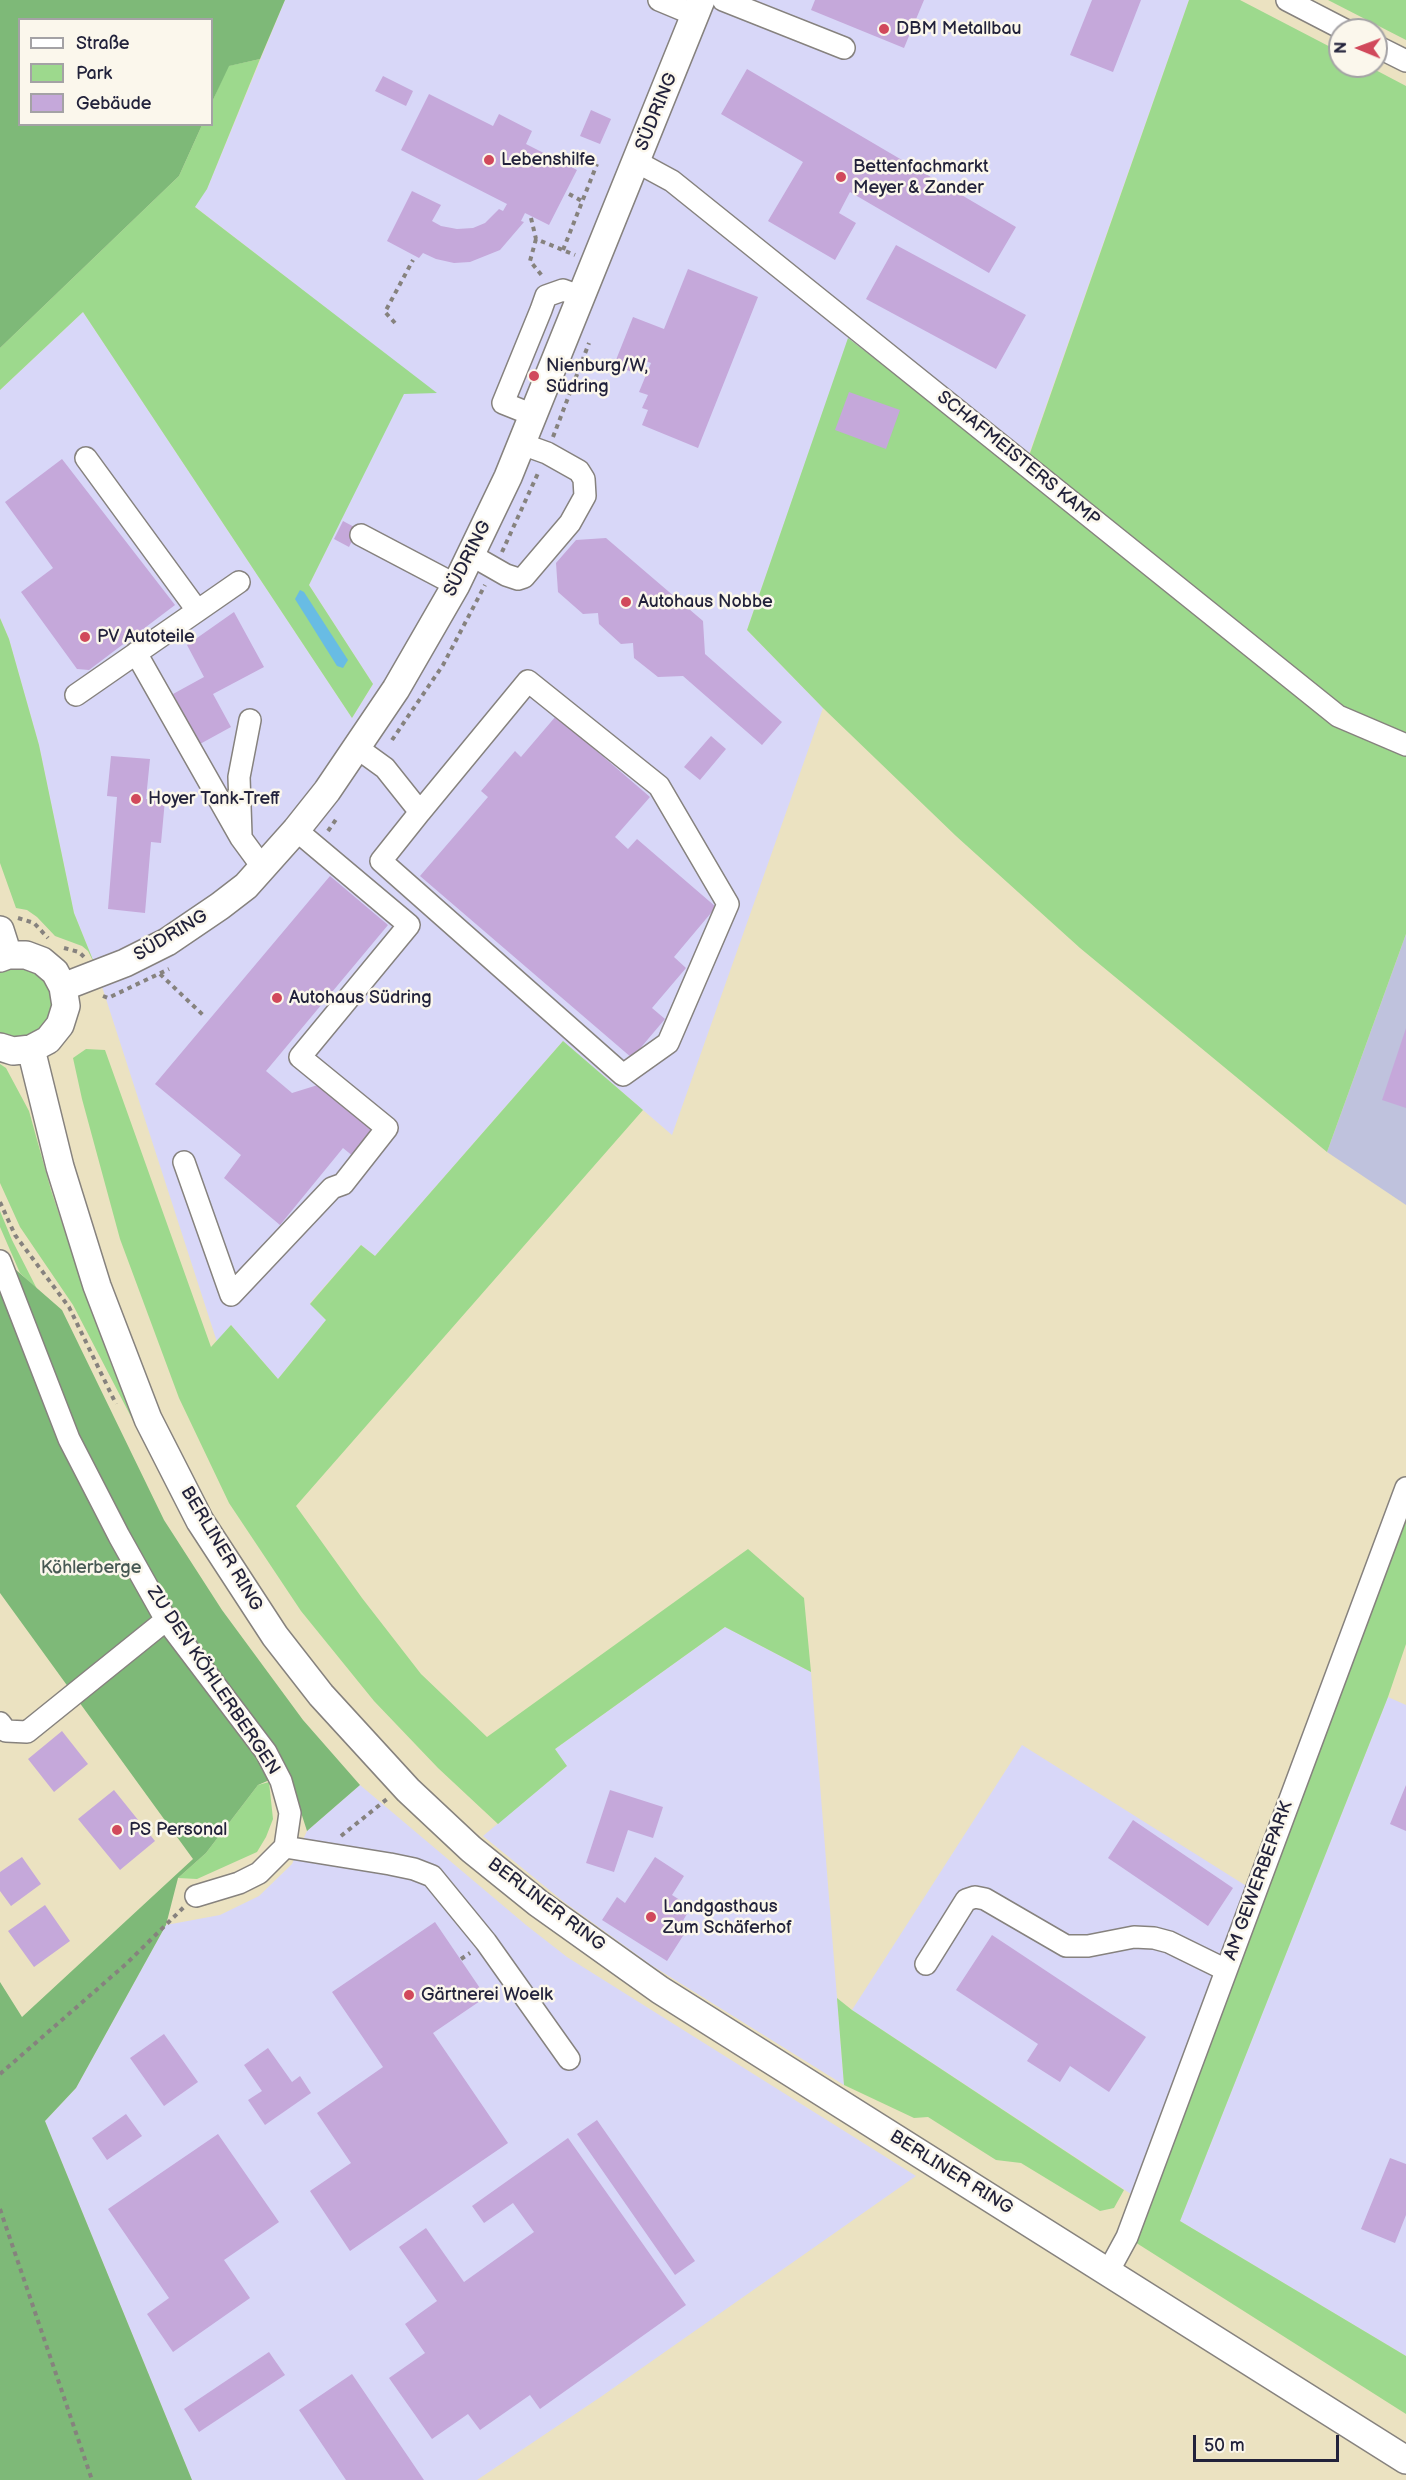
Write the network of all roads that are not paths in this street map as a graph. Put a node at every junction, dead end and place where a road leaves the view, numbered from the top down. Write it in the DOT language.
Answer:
graph roads {
  1 [pos="659,0"];
  2 [pos="723,0"];
  3 [pos="1287,0"];
  4 [pos="698,7"];
  5 [pos="1328,21"];
  6 [pos="844,48"];
  7 [pos="1388,52"];
  8 [pos="1406,61"];
  9 [pos="637,162"];
  10 [pos="582,297"];
  11 [pos="533,415"];
  12 [pos="522,444"];
  13 [pos="86,458"];
  14 [pos="362,535"];
  15 [pos="471,555"];
  16 [pos="239,582"];
  17 [pos="456,585"];
  18 [pos="197,610"];
  19 [pos="136,653"];
  20 [pos="76,694"];
  21 [pos="250,720"];
  22 [pos="1406,746"];
  23 [pos="356,747"];
  24 [pos="420,812"];
  25 [pos="296,830"];
  26 [pos="241,838"];
  27 [pos="263,868"];
  28 [pos="3,948"];
  29 [pos="63,987"];
  30 [pos="0,1047"];
  31 [pos="31,1049"];
  32 [pos="184,1162"];
  33 [pos="0,1261"];
  34 [pos="1406,1488"];
  35 [pos="166,1620"];
  36 [pos="0,1723"];
  37 [pos="293,1848"];
  38 [pos="196,1896"];
  39 [pos="926,1964"];
  40 [pos="1226,1970"];
  41 [pos="569,2059"];
  42 [pos="1107,2272"];
  43 [pos="1406,2460"];
  1 -- 4 [label="street"];
  2 -- 6 [label="street"];
  3 -- 5 [label="street"];
  4 -- 9 [label="main road, SÜDRING"];
  7 -- 8 [label="street"];
  9 -- 10 [label="main road, SÜDRING"];
  9 -- 22 [label="street, SCHAFMEISTERS KAMP"];
  10 -- 11 [label="main road, SÜDRING"];
  10 -- 11 [label="street"];
  11 -- 12 [label="main road, SÜDRING"];
  12 -- 15 [label="main road, SÜDRING"];
  12 -- 15 [label="street"];
  13 -- 18 [label="street"];
  14 -- 17 [label="street"];
  15 -- 17 [label="main road, SÜDRING"];
  16 -- 18 [label="street"];
  17 -- 23 [label="main road, SÜDRING"];
  18 -- 19 [label="street"];
  19 -- 20 [label="street"];
  19 -- 26 [label="street"];
  21 -- 26 [label="street"];
  23 -- 24 [label="street"];
  23 -- 25 [label="main road, SÜDRING"];
  24 -- 24 [label="street"];
  25 -- 27 [label="main road, SÜDRING"];
  25 -- 32 [label="street"];
  26 -- 27 [label="street"];
  27 -- 29 [label="main road, SÜDRING"];
  28 -- 29 [label="main road"];
  29 -- 31 [label="main road"];
  30 -- 31 [label="main road"];
  31 -- 42 [label="main road, BERLINER RING"];
  33 -- 35 [label="street, ZU DEN KÖHLERBERGEN"];
  34 -- 40 [label="street, AM GEWERBEPARK"];
  35 -- 36 [label="street"];
  35 -- 37 [label="street, ZU DEN KÖHLERBERGEN"];
  37 -- 38 [label="street"];
  37 -- 41 [label="street"];
  39 -- 40 [label="street"];
  40 -- 42 [label="street, AM GEWERBEPARK"];
  42 -- 43 [label="main road, BERLINER RING"];
}
